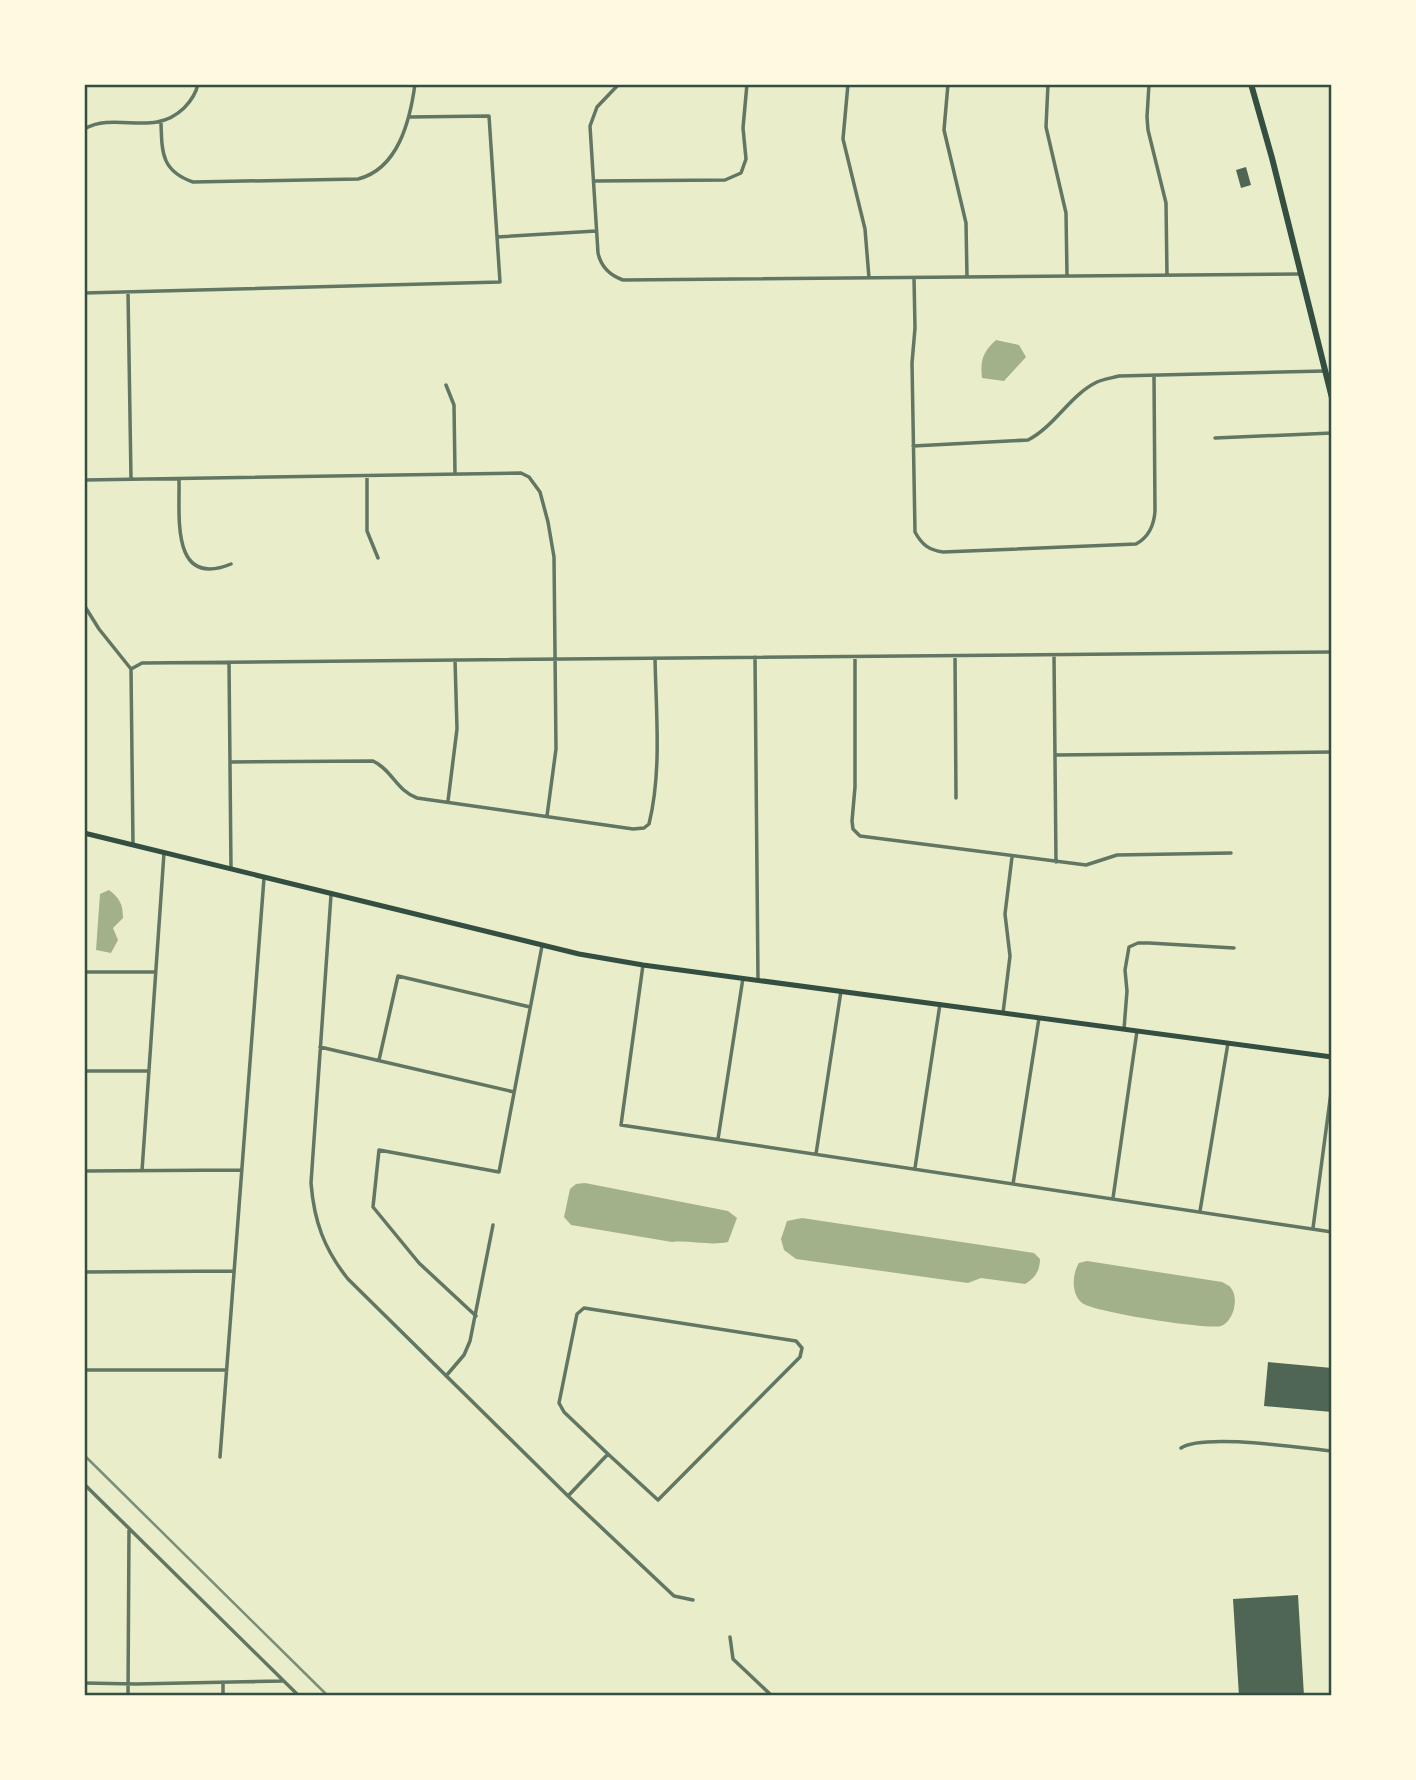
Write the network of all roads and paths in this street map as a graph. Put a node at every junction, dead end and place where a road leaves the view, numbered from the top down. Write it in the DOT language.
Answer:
graph roads {
  1 [pos="198,84"];
  2 [pos="415,84"];
  3 [pos="619,84"];
  4 [pos="747,84"];
  5 [pos="848,84"];
  6 [pos="948,84"];
  7 [pos="1048,84"];
  8 [pos="1149,84"];
  9 [pos="1251,84"];
  10 [pos="409,117"];
  11 [pos="161,123"];
  12 [pos="84,129"];
  13 [pos="593,181"];
  14 [pos="596,231"];
  15 [pos="497,237"];
  16 [pos="1301,274"];
  17 [pos="1167,275"];
  18 [pos="1067,276"];
  19 [pos="968,277"];
  20 [pos="869,278"];
  21 [pos="914,278"];
  22 [pos="128,292"];
  23 [pos="84,293"];
  24 [pos="1325,371"];
  25 [pos="1154,375"];
  26 [pos="446,385"];
  27 [pos="1332,398"];
  28 [pos="1332,433"];
  29 [pos="1215,438"];
  30 [pos="913,446"];
  31 [pos="455,474"];
  32 [pos="367,476"];
  33 [pos="131,479"];
  34 [pos="179,479"];
  35 [pos="84,480"];
  36 [pos="378,558"];
  37 [pos="231,564"];
  38 [pos="84,605"];
  39 [pos="1332,652"];
  40 [pos="1054,655"];
  41 [pos="955,656"];
  42 [pos="755,657"];
  43 [pos="855,657"];
  44 [pos="655,658"];
  45 [pos="555,659"];
  46 [pos="456,660"];
  47 [pos="229,662"];
  48 [pos="131,669"];
  49 [pos="1332,752"];
  50 [pos="1055,754"];
  51 [pos="230,762"];
  52 [pos="957,798"];
  53 [pos="448,802"];
  54 [pos="547,816"];
  55 [pos="84,833"];
  56 [pos="133,845"];
  57 [pos="164,853"];
  58 [pos="1231,853"];
  59 [pos="1012,857"];
  60 [pos="1056,862"];
  61 [pos="230,869"];
  62 [pos="264,878"];
  63 [pos="331,895"];
  64 [pos="542,946"];
  65 [pos="1234,948"];
  66 [pos="643,965"];
  67 [pos="84,972"];
  68 [pos="156,972"];
  69 [pos="743,978"];
  70 [pos="758,980"];
  71 [pos="841,991"];
  72 [pos="940,1004"];
  73 [pos="530,1007"];
  74 [pos="1003,1013"];
  75 [pos="1039,1018"];
  76 [pos="1124,1029"];
  77 [pos="1137,1031"];
  78 [pos="1228,1043"];
  79 [pos="320,1046"];
  80 [pos="1332,1056"];
  81 [pos="379,1060"];
  82 [pos="84,1071"];
  83 [pos="149,1071"];
  84 [pos="1332,1085"];
  85 [pos="514,1092"];
  86 [pos="718,1139"];
  87 [pos="816,1154"];
  88 [pos="915,1169"];
  89 [pos="242,1170"];
  90 [pos="84,1171"];
  91 [pos="142,1171"];
  92 [pos="1013,1184"];
  93 [pos="1113,1198"];
  94 [pos="1200,1211"];
  95 [pos="493,1224"];
  96 [pos="1313,1228"];
  97 [pos="1332,1231"];
  98 [pos="234,1271"];
  99 [pos="84,1272"];
  100 [pos="476,1316"];
  101 [pos="84,1370"];
  102 [pos="227,1370"];
  103 [pos="446,1376"];
  104 [pos="1181,1448"];
  105 [pos="1332,1451"];
  106 [pos="607,1454"];
  107 [pos="220,1457"];
  108 [pos="84,1484"];
  109 [pos="568,1496"];
  110 [pos="129,1528"];
  111 [pos="693,1600"];
  112 [pos="730,1637"];
  113 [pos="283,1681"];
  114 [pos="223,1682"];
  115 [pos="84,1683"];
  116 [pos="128,1684"];
  117 [pos="128,1696"];
  118 [pos="223,1696"];
  119 [pos="299,1696"];
  120 [pos="772,1696"];
  1 -- 11 [label="street"];
  2 -- 10 [label="street"];
  3 -- 13 [label="street"];
  4 -- 13 [label="street"];
  5 -- 20 [label="street"];
  6 -- 19 [label="street"];
  7 -- 18 [label="street"];
  8 -- 17 [label="street"];
  9 -- 16 [label="main road"];
  10 -- 11 [label="street"];
  10 -- 15 [label="street"];
  11 -- 12 [label="street"];
  13 -- 14 [label="street"];
  14 -- 15 [label="street"];
  14 -- 20 [label="street"];
  15 -- 22 [label="street"];
  16 -- 17 [label="street"];
  16 -- 24 [label="main road"];
  17 -- 18 [label="street"];
  18 -- 19 [label="street"];
  19 -- 21 [label="street"];
  20 -- 21 [label="street"];
  21 -- 30 [label="street"];
  22 -- 23 [label="street"];
  22 -- 33 [label="street"];
  24 -- 25 [label="street"];
  24 -- 27 [label="main road"];
  25 -- 30 [label="street"];
  25 -- 30 [label="street"];
  26 -- 31 [label="street"];
  28 -- 29 [label="street"];
  31 -- 32 [label="street"];
  31 -- 45 [label="street"];
  32 -- 34 [label="street"];
  32 -- 36 [label="street"];
  33 -- 34 [label="street"];
  33 -- 35 [label="street"];
  34 -- 37 [label="street"];
  38 -- 48 [label="street"];
  39 -- 40 [label="street"];
  40 -- 41 [label="street"];
  40 -- 50 [label="street"];
  41 -- 43 [label="street"];
  41 -- 52 [label="street"];
  42 -- 43 [label="street"];
  42 -- 44 [label="street"];
  42 -- 70 [label="street"];
  43 -- 59 [label="street"];
  44 -- 45 [label="street"];
  44 -- 54 [label="street"];
  45 -- 46 [label="street"];
  45 -- 54 [label="street"];
  46 -- 47 [label="street"];
  46 -- 53 [label="street"];
  47 -- 48 [label="street"];
  47 -- 51 [label="street"];
  48 -- 56 [label="street"];
  49 -- 50 [label="street"];
  50 -- 60 [label="street"];
  51 -- 53 [label="street"];
  51 -- 61 [label="street"];
  53 -- 54 [label="street"];
  55 -- 56 [label="main road"];
  56 -- 57 [label="main road"];
  57 -- 61 [label="main road"];
  57 -- 68 [label="street"];
  58 -- 60 [label="street"];
  59 -- 60 [label="street"];
  59 -- 74 [label="street"];
  61 -- 62 [label="main road"];
  62 -- 63 [label="main road"];
  62 -- 89 [label="street"];
  63 -- 64 [label="main road"];
  63 -- 79 [label="street"];
  64 -- 66 [label="main road"];
  64 -- 73 [label="street"];
  65 -- 76 [label="street"];
  66 -- 69 [label="main road"];
  66 -- 86 [label="street"];
  67 -- 68 [label="street"];
  68 -- 83 [label="street"];
  69 -- 70 [label="main road"];
  69 -- 86 [label="street"];
  70 -- 71 [label="main road"];
  71 -- 72 [label="main road"];
  71 -- 87 [label="street"];
  72 -- 74 [label="main road"];
  72 -- 88 [label="street"];
  73 -- 81 [label="street"];
  73 -- 85 [label="street"];
  74 -- 75 [label="main road"];
  75 -- 76 [label="main road"];
  75 -- 92 [label="street"];
  76 -- 77 [label="main road"];
  77 -- 78 [label="main road"];
  77 -- 93 [label="street"];
  78 -- 80 [label="main road"];
  78 -- 94 [label="street"];
  79 -- 81 [label="street"];
  79 -- 103 [label="street"];
  81 -- 85 [label="street"];
  82 -- 83 [label="street"];
  83 -- 91 [label="street"];
  84 -- 96 [label="street"];
  85 -- 100 [label="street"];
  86 -- 87 [label="street"];
  87 -- 88 [label="street"];
  88 -- 92 [label="street"];
  89 -- 91 [label="street"];
  89 -- 98 [label="street"];
  90 -- 91 [label="street"];
  92 -- 93 [label="street"];
  93 -- 94 [label="street"];
  94 -- 96 [label="street"];
  95 -- 100 [label="street"];
  96 -- 97 [label="street"];
  98 -- 99 [label="street"];
  98 -- 102 [label="street"];
  100 -- 103 [label="street"];
  101 -- 102 [label="street"];
  102 -- 107 [label="street"];
  103 -- 109 [label="street"];
  104 -- 105 [label="street"];
  106 -- 106 [label="street"];
  106 -- 109 [label="street"];
  108 -- 110 [label="street"];
  109 -- 111 [label="street"];
  110 -- 113 [label="street"];
  110 -- 116 [label="street"];
  112 -- 120 [label="street"];
  113 -- 114 [label="street"];
  113 -- 119 [label="street"];
  114 -- 116 [label="street"];
  114 -- 118 [label="street"];
  115 -- 116 [label="street"];
  116 -- 117 [label="street"];
}
